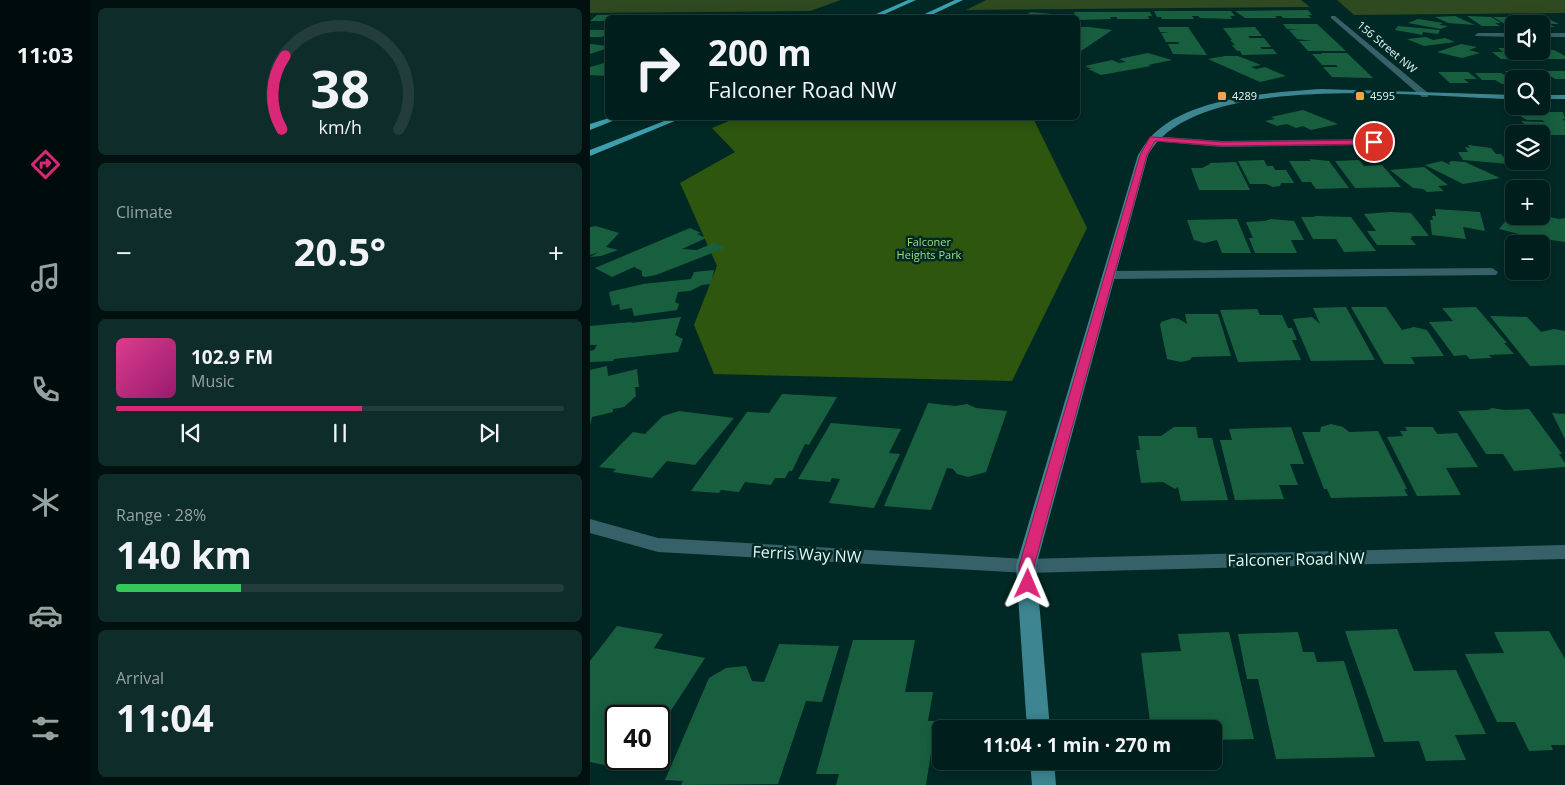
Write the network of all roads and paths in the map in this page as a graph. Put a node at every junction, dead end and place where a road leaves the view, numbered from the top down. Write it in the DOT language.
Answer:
graph roads {
  1 [pos="913,0"];
  2 [pos="960,0"];
  3 [pos="877,15"];
  4 [pos="926,15"];
  5 [pos="1333,17"];
  6 [pos="1565,34"];
  7 [pos="1478,35"];
  8 [pos="1505,35"];
  9 [pos="1550,35"];
  10 [pos="1425,94"];
  11 [pos="1505,97"];
  12 [pos="1550,97"];
  13 [pos="1565,97"];
  14 [pos="610,120"];
  15 [pos="673,120"];
  16 [pos="590,127"];
  17 [pos="1153,139"];
  18 [pos="1374,142"];
  19 [pos="590,154"];
  20 [pos="1492,272"];
  21 [pos="1110,275"];
  22 [pos="590,526"];
  23 [pos="1565,552"];
  24 [pos="1026,566"];
  25 [pos="1038,720"];
  26 [pos="1043,770"];
  27 [pos="1044,785"];
  1 -- 3 [label="main road"];
  2 -- 4 [label="main road"];
  5 -- 10 [label="street, 156 Street NW"];
  6 -- 9 [label="street"];
  7 -- 8 [label="street"];
  10 -- 11 [label="street"];
  10 -- 17 [label="street"];
  12 -- 13 [label="street"];
  14 -- 16 [label="main road"];
  15 -- 19 [label="main road"];
  17 -- 18 [label="street"];
  17 -- 21 [label="street"];
  20 -- 21 [label="street"];
  21 -- 24 [label="street"];
  22 -- 24 [label="street, Ferris Way NW"];
  23 -- 24 [label="street, Falconer Road NW"];
  24 -- 25 [label="street"];
  26 -- 27 [label="street"];
}
